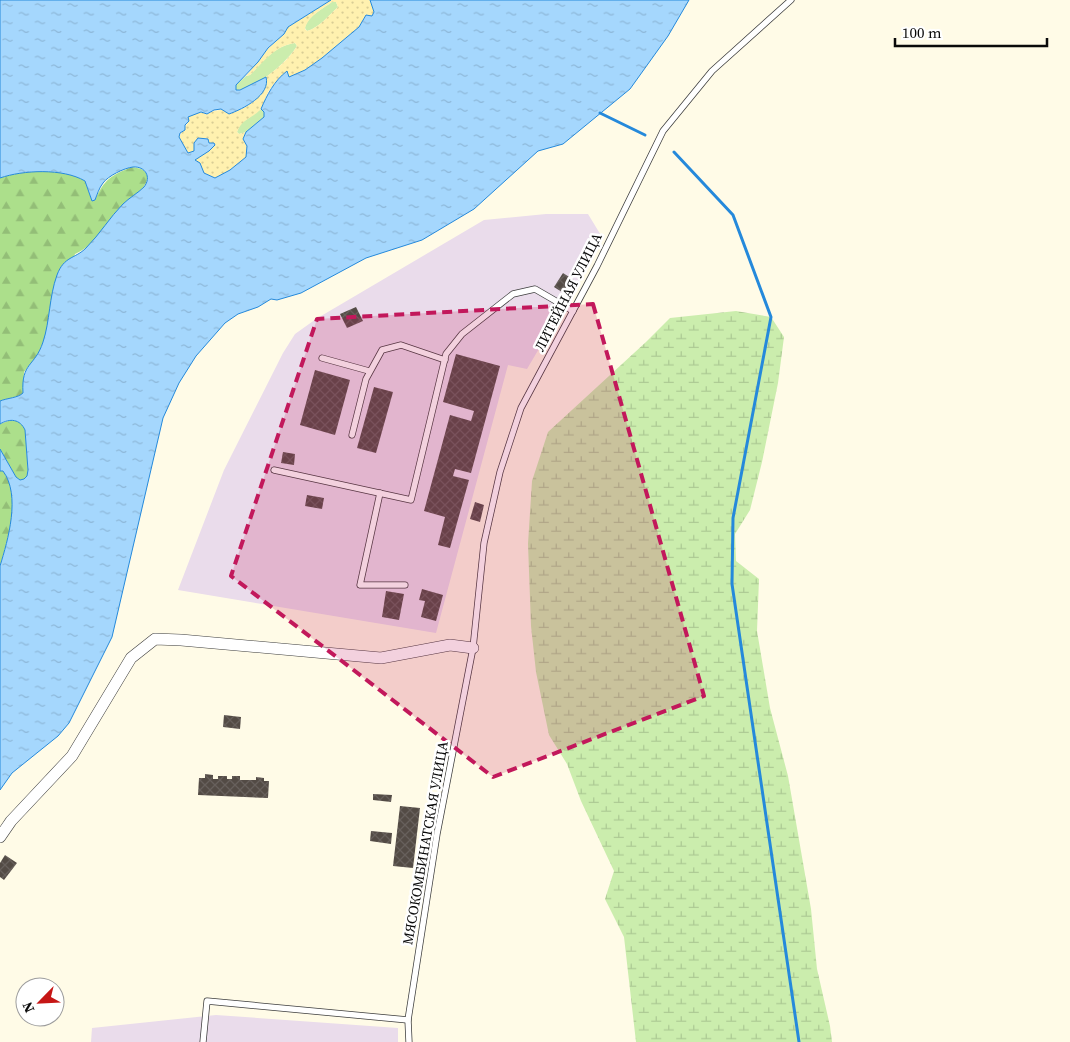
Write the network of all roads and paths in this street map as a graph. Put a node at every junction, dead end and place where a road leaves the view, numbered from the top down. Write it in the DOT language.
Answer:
graph roads {
  1 [pos="791,0"];
  2 [pos="573,310"];
  3 [pos="322,358"];
  4 [pos="445,360"];
  5 [pos="370,371"];
  6 [pos="352,435"];
  7 [pos="274,470"];
  8 [pos="380,493"];
  9 [pos="405,585"];
  10 [pos="473,648"];
  11 [pos="0,837"];
  12 [pos="408,1020"];
  13 [pos="203,1042"];
  14 [pos="409,1042"];
  1 -- 2 [label="lane, ЛИТЕЙНАЯ УЛИЦА"];
  2 -- 4 [label="lane"];
  2 -- 10 [label="lane, ЛИТЕЙНАЯ УЛИЦА"];
  3 -- 5 [label="lane"];
  4 -- 5 [label="lane"];
  4 -- 8 [label="lane"];
  5 -- 6 [label="lane"];
  7 -- 8 [label="lane"];
  8 -- 9 [label="lane"];
  10 -- 11 [label="street"];
  10 -- 12 [label="lane, МЯСОКОМБИНАТСКАЯ УЛИЦА"];
  12 -- 13 [label="lane"];
  12 -- 14 [label="lane, МЯСОКОМБИНАТСКАЯ УЛИЦА"];
}
